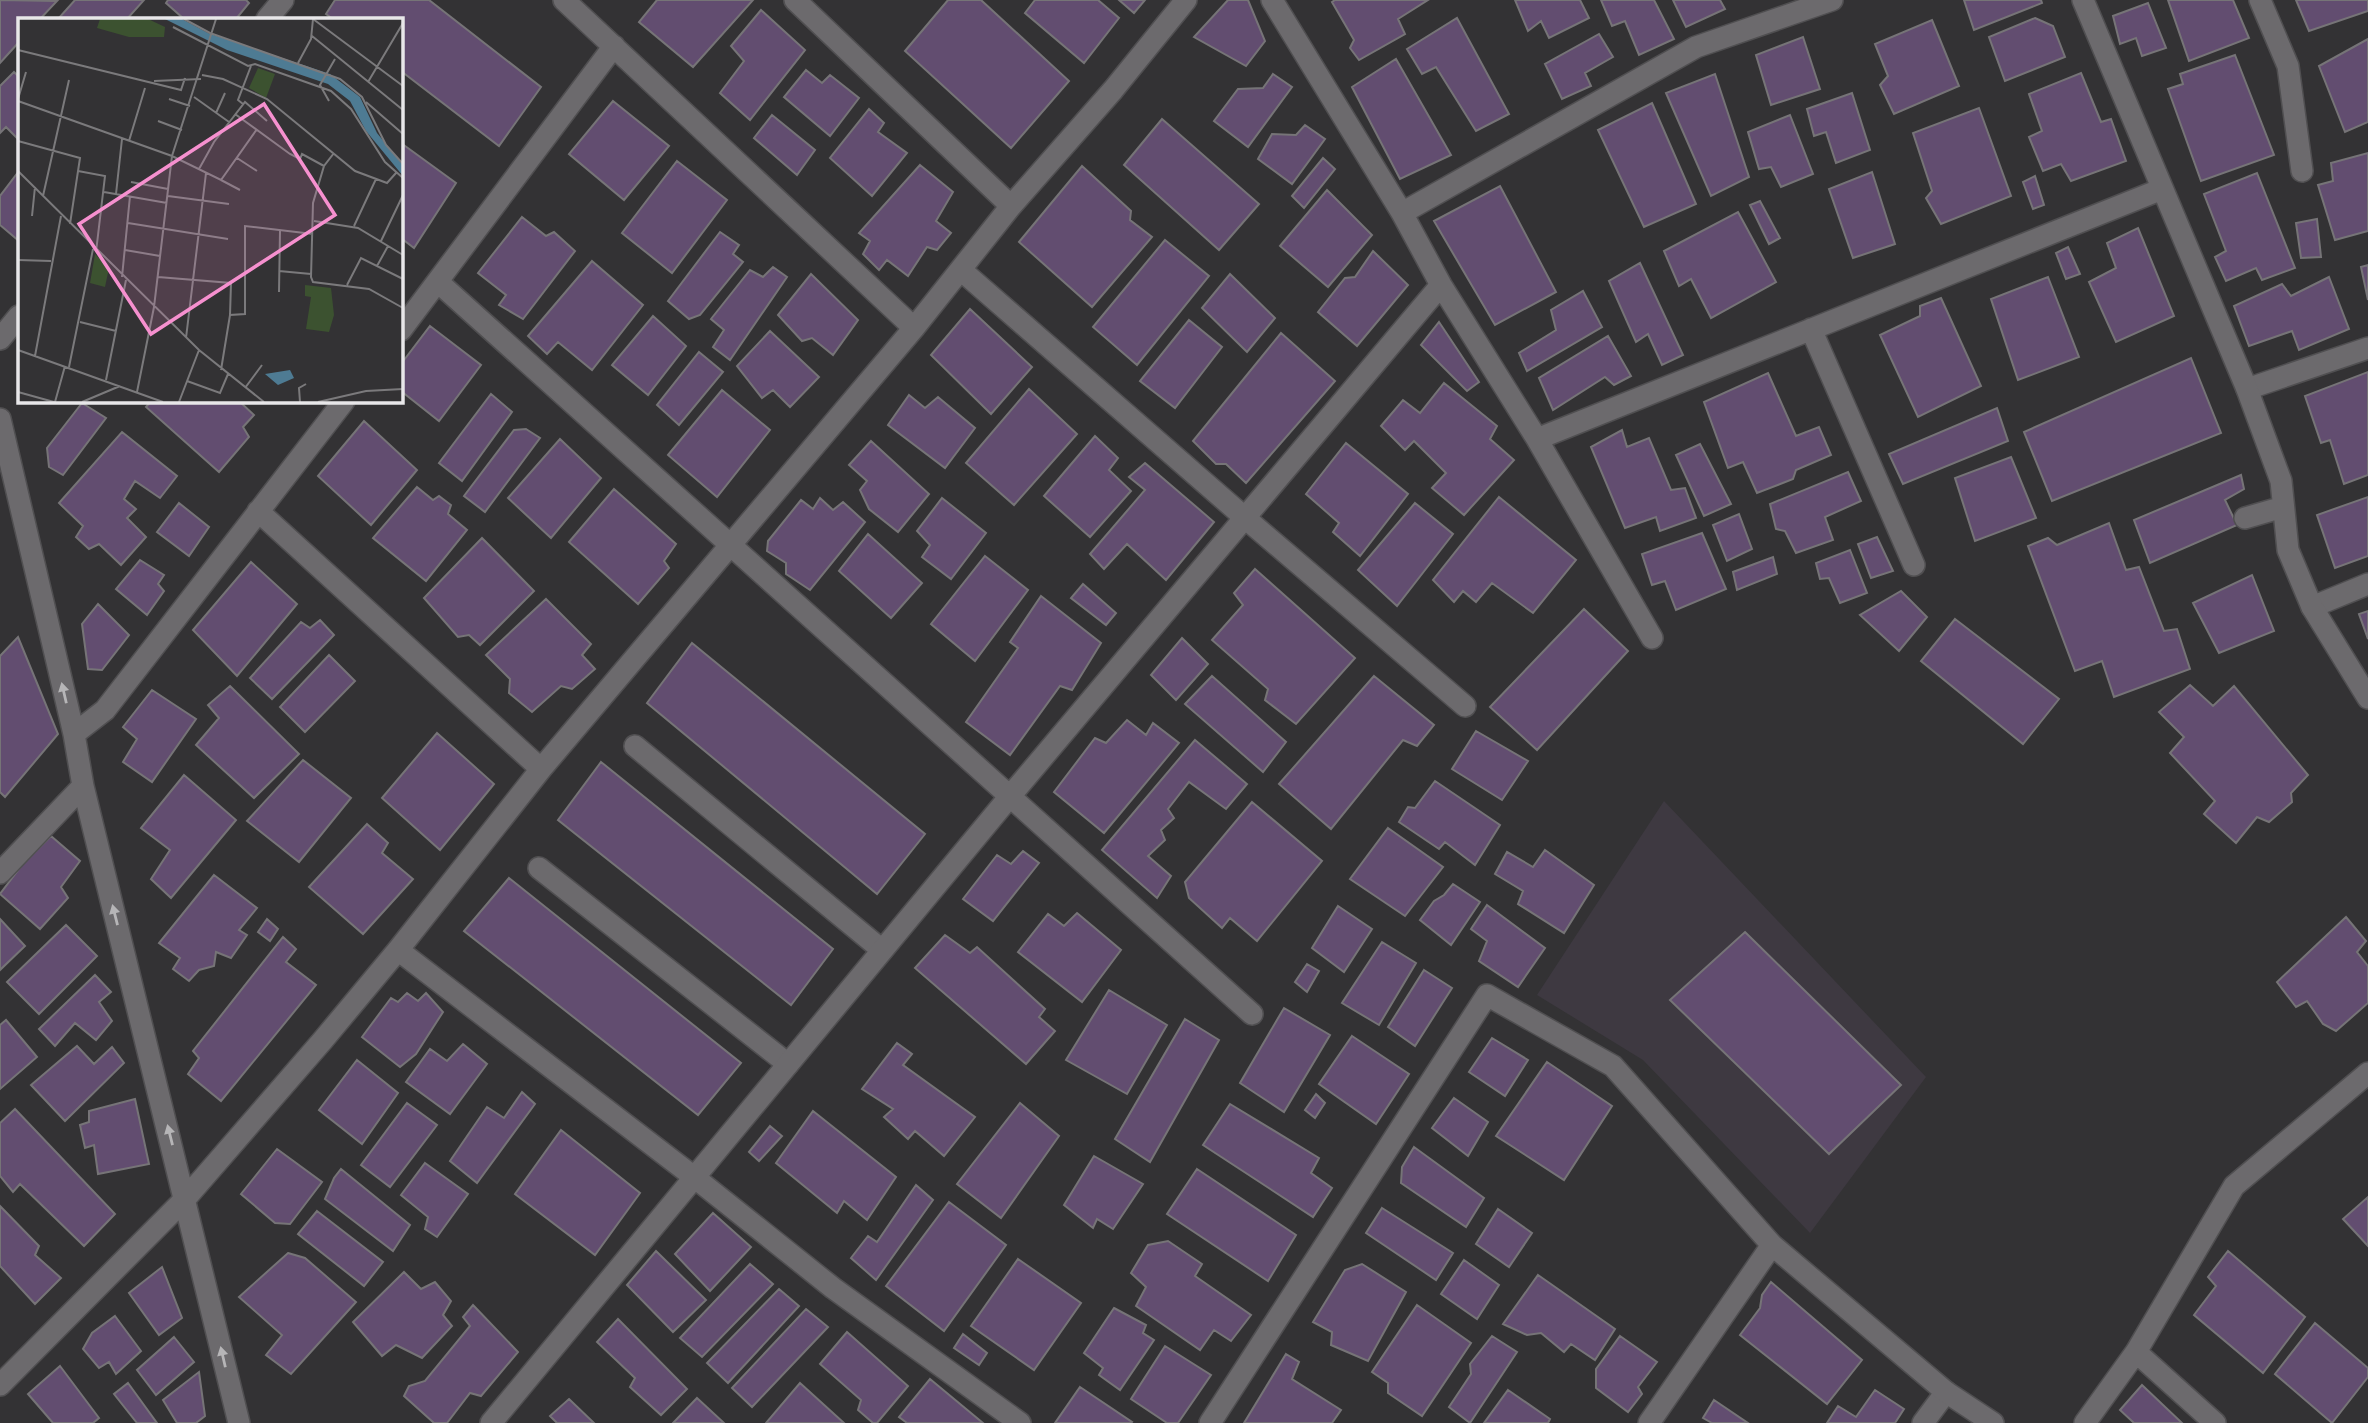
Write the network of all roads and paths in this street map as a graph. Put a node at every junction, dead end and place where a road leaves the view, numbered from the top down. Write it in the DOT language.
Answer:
graph roads {
  1 [pos="283,0"];
  2 [pos="564,0"];
  3 [pos="795,0"];
  4 [pos="1186,0"];
  5 [pos="1272,0"];
  6 [pos="1832,0"];
  7 [pos="2083,0"];
  8 [pos="2260,0"];
  9 [pos="268,18"];
  10 [pos="614,46"];
  11 [pos="2302,171"];
  12 [pos="2162,189"];
  13 [pos="1011,206"];
  14 [pos="1402,213"];
  15 [pos="961,270"];
  16 [pos="439,282"];
  17 [pos="1441,285"];
  18 [pos="18,317"];
  19 [pos="914,328"];
  20 [pos="402,329"];
  21 [pos="1811,329"];
  22 [pos="0,339"];
  23 [pos="2368,348"];
  24 [pos="2247,389"];
  25 [pos="343,402"];
  26 [pos="0,419"];
  27 [pos="1537,439"];
  28 [pos="2283,507"];
  29 [pos="258,511"];
  30 [pos="1244,517"];
  31 [pos="2245,518"];
  32 [pos="732,545"];
  33 [pos="1914,565"];
  34 [pos="2368,584"];
  35 [pos="2312,607"];
  36 [pos="1653,638"];
  37 [pos="2368,698"];
  38 [pos="1465,706"];
  39 [pos="74,734"];
  40 [pos="635,746"];
  41 [pos="541,769"];
  42 [pos="83,786"];
  43 [pos="1011,795"];
  44 [pos="539,868"];
  45 [pos="0,873"];
  46 [pos="398,950"];
  47 [pos="882,950"];
  48 [pos="1252,1014"];
  49 [pos="788,1064"];
  50 [pos="2368,1073"];
  51 [pos="694,1177"];
  52 [pos="185,1199"];
  53 [pos="1772,1245"];
  54 [pos="2136,1352"];
  55 [pos="0,1385"];
  56 [pos="1946,1392"];
  57 [pos="239,1423"];
  58 [pos="491,1423"];
  59 [pos="1020,1423"];
  60 [pos="1210,1423"];
  61 [pos="1649,1423"];
  62 [pos="1923,1423"];
  63 [pos="1993,1423"];
  64 [pos="2085,1423"];
  65 [pos="2215,1423"];
  1 -- 9 [label="street"];
  2 -- 10 [label="street"];
  3 -- 13 [label="street"];
  4 -- 13 [label="street"];
  5 -- 14 [label="street"];
  6 -- 14 [label="street"];
  7 -- 12 [label="street"];
  8 -- 11 [label="street"];
  10 -- 16 [label="street"];
  10 -- 19 [label="street"];
  12 -- 21 [label="street"];
  12 -- 24 [label="street"];
  13 -- 15 [label="street"];
  14 -- 17 [label="street"];
  15 -- 19 [label="street"];
  15 -- 30 [label="street"];
  16 -- 20 [label="street"];
  16 -- 32 [label="street"];
  17 -- 27 [label="street"];
  17 -- 30 [label="street"];
  18 -- 22 [label="street"];
  19 -- 32 [label="street"];
  21 -- 27 [label="street"];
  21 -- 33 [label="street"];
  23 -- 24 [label="street"];
  24 -- 28 [label="street"];
  25 -- 29 [label="street"];
  39 -- 26 [label="street, one-way"];
  27 -- 36 [label="street"];
  28 -- 31 [label="street"];
  28 -- 35 [label="street"];
  29 -- 39 [label="street"];
  29 -- 41 [label="street"];
  30 -- 38 [label="street"];
  30 -- 43 [label="street"];
  32 -- 41 [label="street"];
  32 -- 43 [label="street"];
  34 -- 35 [label="street"];
  35 -- 37 [label="street"];
  39 -- 42 [label="street"];
  40 -- 47 [label="street"];
  41 -- 46 [label="street"];
  42 -- 45 [label="street"];
  52 -- 42 [label="street, one-way"];
  43 -- 47 [label="street"];
  43 -- 48 [label="street"];
  44 -- 49 [label="street"];
  46 -- 51 [label="street"];
  46 -- 52 [label="street"];
  47 -- 49 [label="street"];
  49 -- 51 [label="street"];
  50 -- 54 [label="street"];
  51 -- 58 [label="street"];
  51 -- 59 [label="street"];
  52 -- 55 [label="street"];
  57 -- 52 [label="street, one-way"];
  53 -- 56 [label="street"];
  53 -- 60 [label="street"];
  53 -- 61 [label="street"];
  54 -- 64 [label="street"];
  54 -- 65 [label="street"];
  56 -- 62 [label="street"];
  56 -- 63 [label="street"];
}
